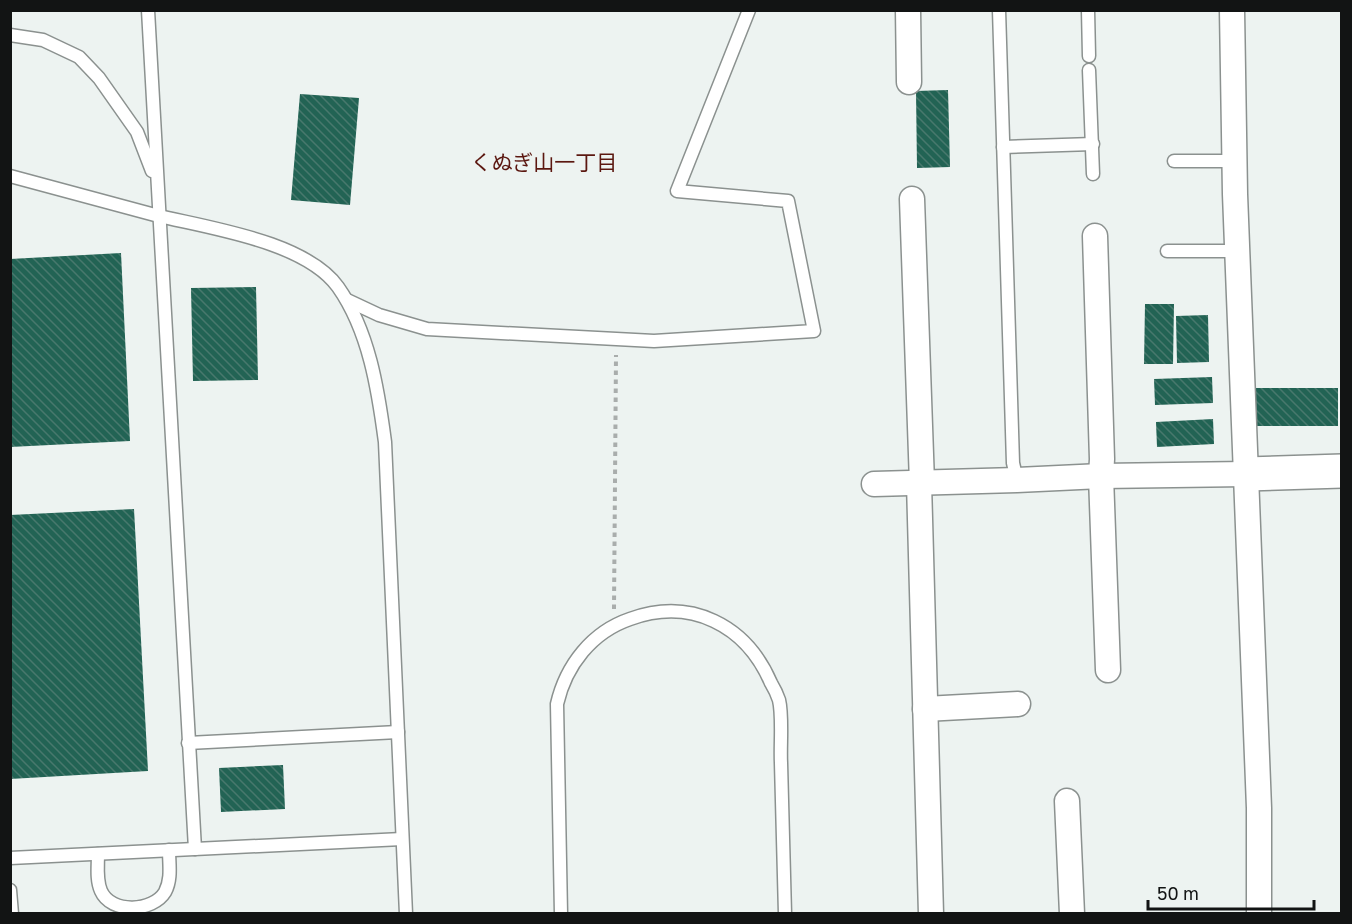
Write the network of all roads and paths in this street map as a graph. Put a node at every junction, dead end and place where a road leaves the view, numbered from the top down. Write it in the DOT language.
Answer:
graph roads {
  1 [pos="148,10"];
  2 [pos="749,10"];
  3 [pos="908,10"];
  4 [pos="999,10"];
  5 [pos="1088,10"];
  6 [pos="1233,10"];
  7 [pos="10,35"];
  8 [pos="1089,56"];
  9 [pos="1089,69"];
  10 [pos="909,82"];
  11 [pos="1093,144"];
  12 [pos="1003,147"];
  13 [pos="1174,161"];
  14 [pos="1234,161"];
  15 [pos="1093,174"];
  16 [pos="10,176"];
  17 [pos="156,180"];
  18 [pos="912,199"];
  19 [pos="158,215"];
  20 [pos="1095,236"];
  21 [pos="1167,251"];
  22 [pos="1238,251"];
  23 [pos="346,300"];
  24 [pos="616,339"];
  25 [pos="1341,471"];
  26 [pos="1246,474"];
  27 [pos="1101,476"];
  28 [pos="1017,480"];
  29 [pos="921,483"];
  30 [pos="874,484"];
  31 [pos="614,624"];
  32 [pos="1108,670"];
  33 [pos="1018,704"];
  34 [pos="925,709"];
  35 [pos="398,732"];
  36 [pos="189,742"];
  37 [pos="1067,801"];
  38 [pos="402,839"];
  39 [pos="195,849"];
  40 [pos="169,850"];
  41 [pos="98,854"];
  42 [pos="10,858"];
  43 [pos="10,890"];
  44 [pos="12,914"];
  45 [pos="406,914"];
  46 [pos="561,914"];
  47 [pos="785,914"];
  48 [pos="931,914"];
  49 [pos="1072,914"];
  50 [pos="1259,914"];
  1 -- 17 [label="lane"];
  2 -- 24 [label="lane"];
  3 -- 10 [label="street"];
  4 -- 12 [label="lane"];
  5 -- 8 [label="lane"];
  6 -- 14 [label="street"];
  7 -- 17 [label="lane"];
  9 -- 11 [label="lane"];
  11 -- 12 [label="lane"];
  11 -- 15 [label="lane"];
  12 -- 28 [label="lane"];
  13 -- 14 [label="lane"];
  14 -- 22 [label="street"];
  16 -- 19 [label="lane"];
  17 -- 19 [label="lane"];
  18 -- 29 [label="street"];
  19 -- 23 [label="lane"];
  19 -- 36 [label="lane"];
  20 -- 27 [label="street"];
  21 -- 22 [label="lane"];
  22 -- 26 [label="street"];
  23 -- 24 [label="lane"];
  23 -- 35 [label="lane"];
  24 -- 31 [label="path"];
  25 -- 26 [label="street"];
  26 -- 27 [label="street"];
  26 -- 50 [label="street"];
  27 -- 28 [label="street"];
  27 -- 32 [label="street"];
  28 -- 29 [label="street"];
  29 -- 30 [label="street"];
  29 -- 34 [label="street"];
  31 -- 46 [label="lane"];
  31 -- 47 [label="lane"];
  33 -- 34 [label="street"];
  34 -- 48 [label="street"];
  35 -- 36 [label="lane"];
  35 -- 38 [label="lane"];
  36 -- 39 [label="lane"];
  37 -- 49 [label="street"];
  38 -- 39 [label="lane"];
  38 -- 45 [label="lane"];
  39 -- 40 [label="lane"];
  40 -- 41 [label="lane"];
  40 -- 41 [label="lane"];
  41 -- 42 [label="lane"];
  43 -- 44 [label="lane"];
}
